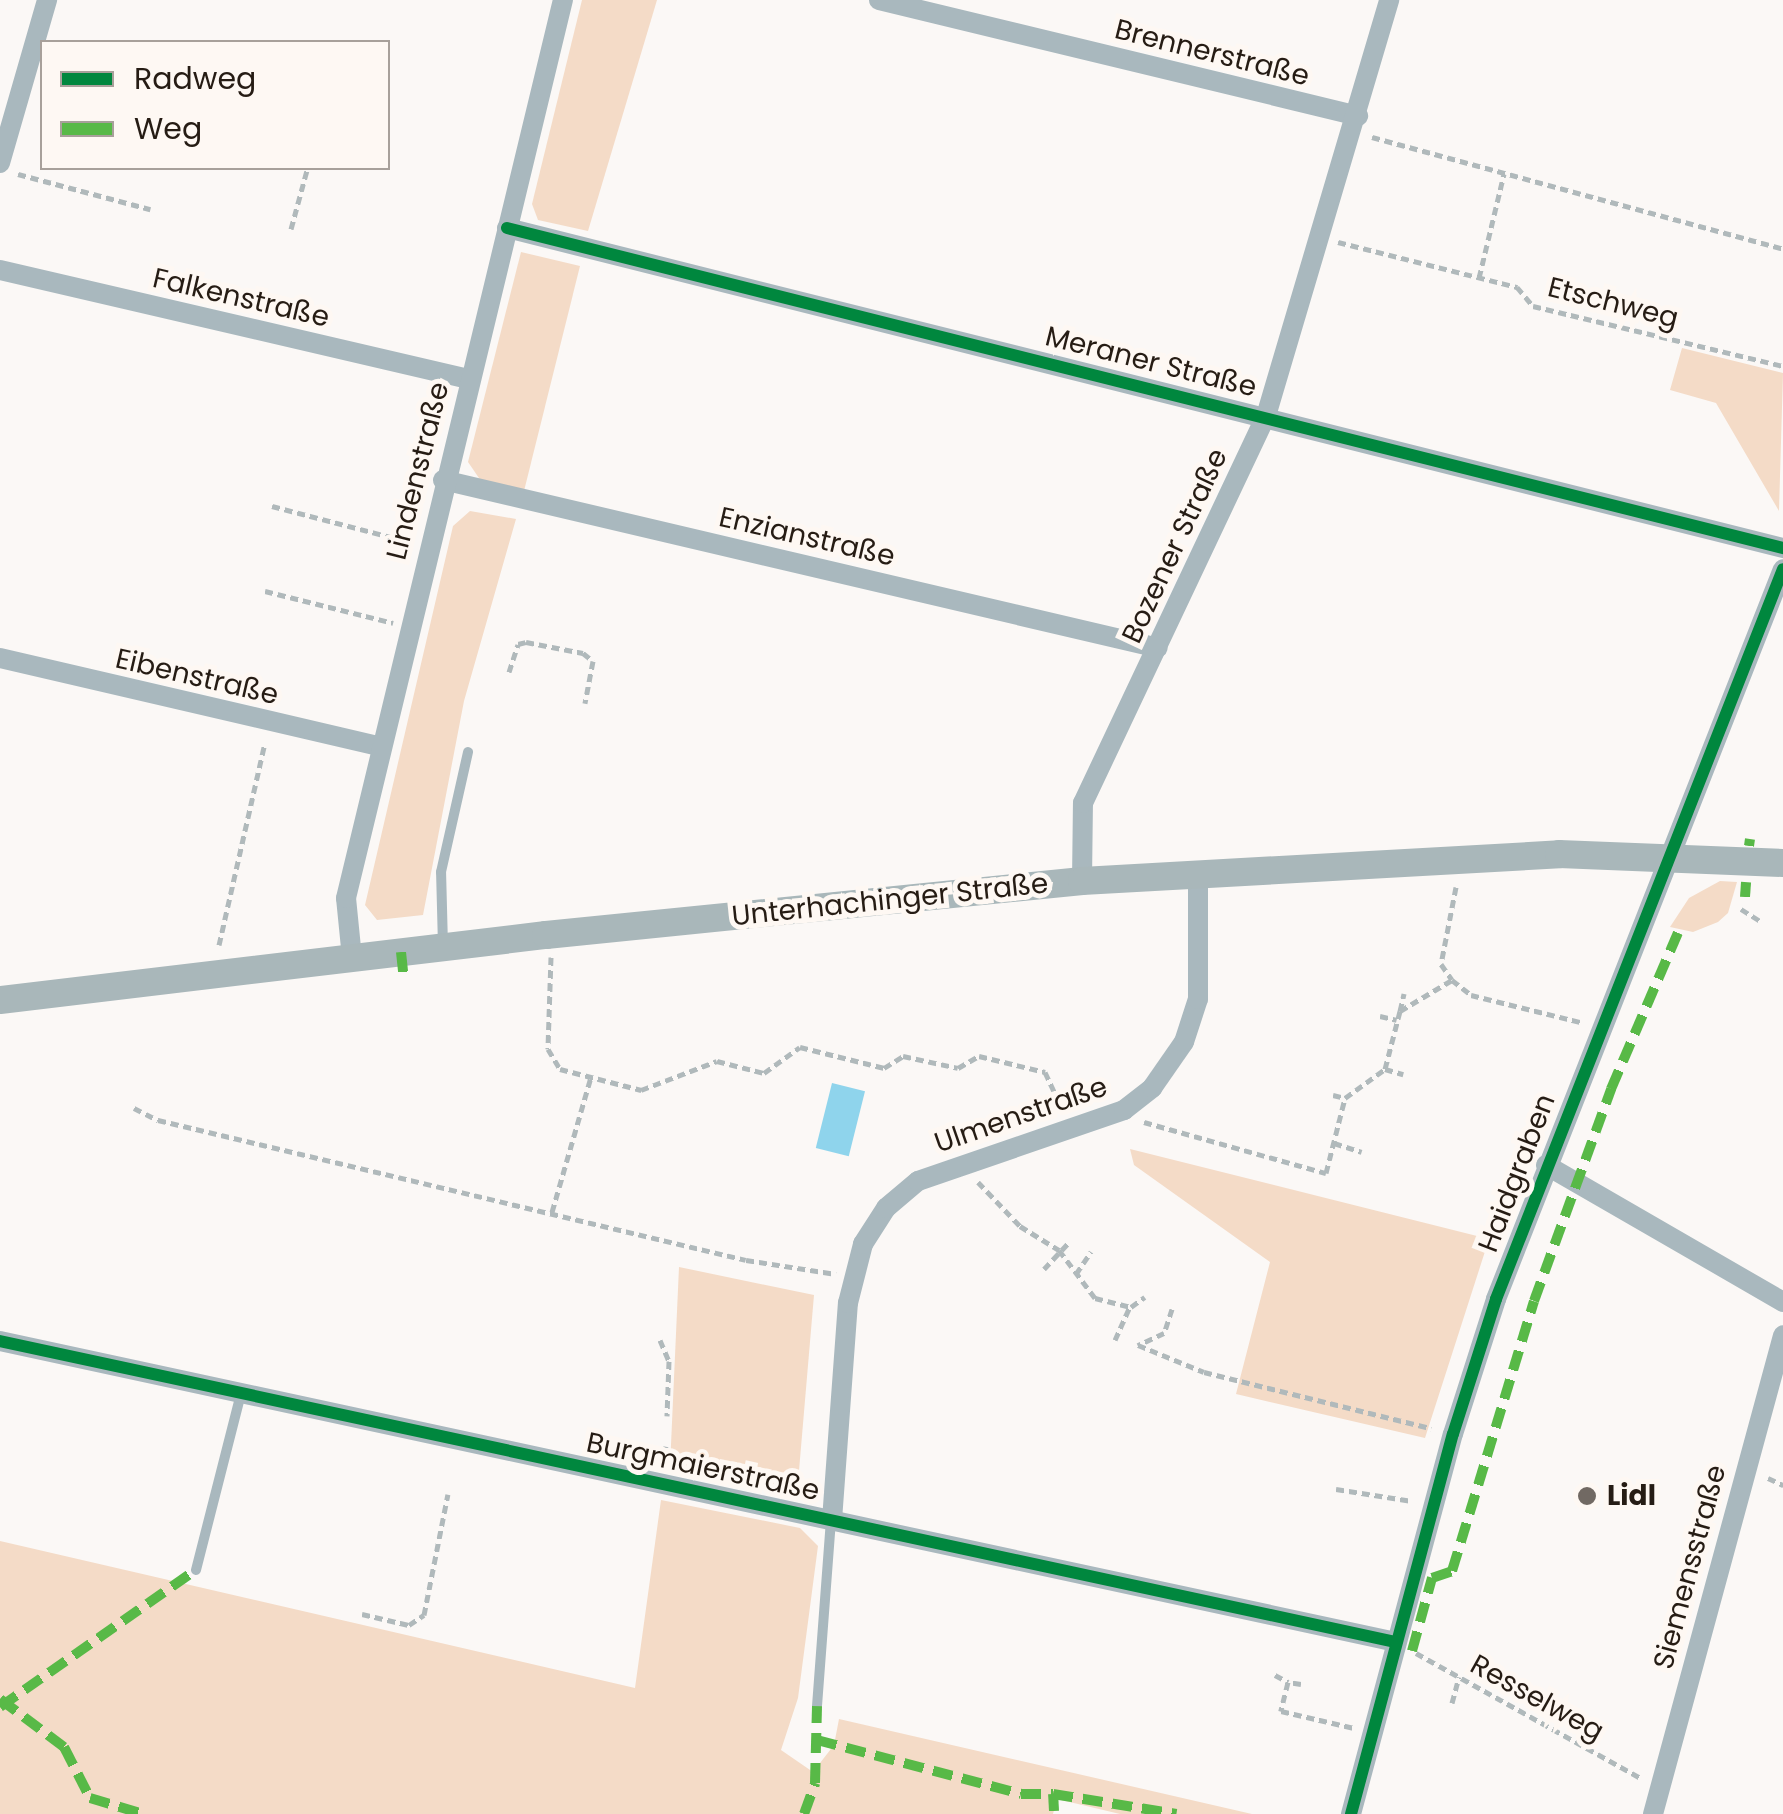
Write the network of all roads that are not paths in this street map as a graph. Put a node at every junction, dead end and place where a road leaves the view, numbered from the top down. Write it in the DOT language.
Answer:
graph roads {
  1 [pos="47,0"];
  2 [pos="563,0"];
  3 [pos="879,0"];
  4 [pos="1390,0"];
  5 [pos="1356,124"];
  6 [pos="6,168"];
  7 [pos="507,228"];
  8 [pos="0,270"];
  9 [pos="469,380"];
  10 [pos="1266,416"];
  11 [pos="443,480"];
  12 [pos="1783,548"];
  13 [pos="1783,568"];
  14 [pos="1158,648"];
  15 [pos="0,658"];
  16 [pos="382,747"];
  17 [pos="468,752"];
  18 [pos="1669,857"];
  19 [pos="1783,863"];
  20 [pos="1198,873"];
  21 [pos="1082,881"];
  22 [pos="443,947"];
  23 [pos="352,958"];
  24 [pos="0,1000"];
  25 [pos="1546,1164"];
  26 [pos="1783,1302"];
  27 [pos="1783,1335"];
  28 [pos="0,1341"];
  29 [pos="241,1393"];
  30 [pos="832,1520"];
  31 [pos="196,1570"];
  32 [pos="1396,1642"];
  33 [pos="817,1706"];
  34 [pos="1351,1814"];
  35 [pos="1652,1814"];
  1 -- 6 [label="street"];
  2 -- 7 [label="street, Lindenstraße"];
  3 -- 5 [label="street, Brennerstraße"];
  4 -- 5 [label="street, Bozener Straße"];
  5 -- 10 [label="street, Bozener Straße"];
  7 -- 9 [label="street, Lindenstraße"];
  7 -- 10 [label="street, Meraner Straße"];
  8 -- 9 [label="street, Falkenstraße"];
  9 -- 11 [label="street, Lindenstraße"];
  10 -- 12 [label="street, Meraner Straße"];
  10 -- 14 [label="street, Bozener Straße"];
  11 -- 14 [label="street, Enzianstraße"];
  11 -- 16 [label="street, Lindenstraße"];
  13 -- 18 [label="street, Haidgraben"];
  14 -- 21 [label="street, Bozener Straße"];
  15 -- 16 [label="street, Eibenstraße"];
  16 -- 23 [label="street, Lindenstraße"];
  17 -- 22 [label="lane"];
  18 -- 19 [label="main road, Unterhachinger Straße"];
  18 -- 20 [label="main road, Unterhachinger Straße"];
  18 -- 25 [label="street, Haidgraben"];
  20 -- 21 [label="main road, Unterhachinger Straße"];
  20 -- 30 [label="street, Ulmenstraße"];
  21 -- 22 [label="main road, Unterhachinger Straße"];
  22 -- 23 [label="main road, Unterhachinger Straße"];
  23 -- 24 [label="main road, Unterhachinger Straße"];
  25 -- 26 [label="street"];
  25 -- 32 [label="street, Haidgraben"];
  27 -- 35 [label="street, Siemensstraße"];
  28 -- 29 [label="street, Burgmaierstraße"];
  29 -- 30 [label="street, Burgmaierstraße"];
  29 -- 31 [label="lane"];
  30 -- 32 [label="street, Burgmaierstraße"];
  30 -- 33 [label="lane, Burgmaierstraße"];
  32 -- 34 [label="street, Haidgraben"];
}
